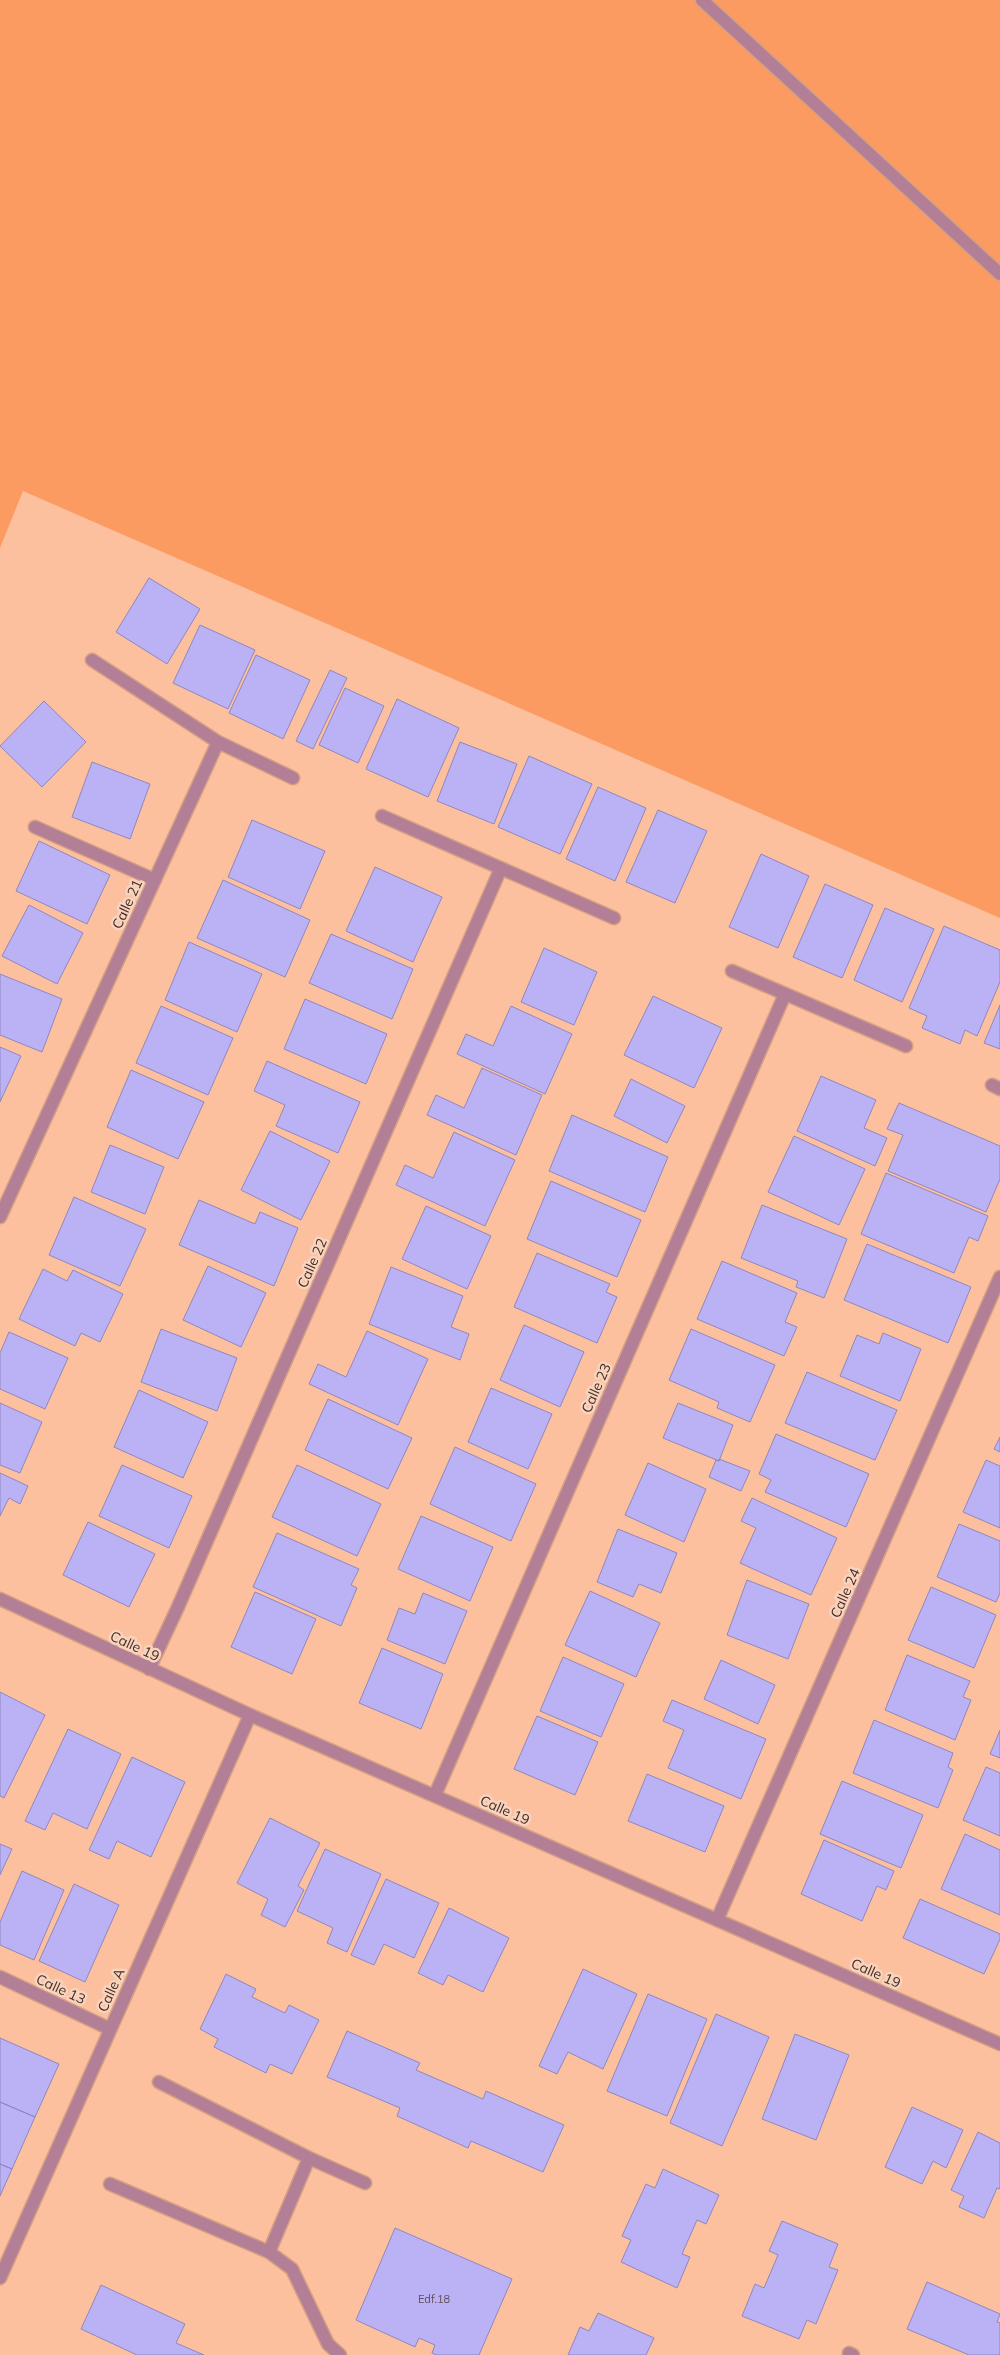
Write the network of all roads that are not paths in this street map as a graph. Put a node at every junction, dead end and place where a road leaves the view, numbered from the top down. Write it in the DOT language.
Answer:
graph roads {
  1 [pos="702,0"];
  2 [pos="1000,274"];
  3 [pos="92,660"];
  4 [pos="218,742"];
  5 [pos="292,778"];
  6 [pos="382,816"];
  7 [pos="35,827"];
  8 [pos="501,868"];
  9 [pos="155,880"];
  10 [pos="614,918"];
  11 [pos="732,971"];
  12 [pos="785,994"];
  13 [pos="906,1046"];
  14 [pos="0,1217"];
  15 [pos="1000,1277"];
  16 [pos="0,1599"];
  17 [pos="149,1669"];
  18 [pos="250,1715"];
  19 [pos="434,1795"];
  20 [pos="717,1920"];
  21 [pos="0,1977"];
  22 [pos="110,2029"];
  23 [pos="1000,2044"];
  24 [pos="159,2082"];
  25 [pos="309,2158"];
  26 [pos="365,2183"];
  27 [pos="110,2184"];
  28 [pos="269,2252"];
  29 [pos="0,2278"];
  30 [pos="340,2355"];
  1 -- 2 [label="street"];
  3 -- 4 [label="street"];
  4 -- 5 [label="street"];
  4 -- 9 [label="street, Calle 21"];
  6 -- 8 [label="street"];
  7 -- 9 [label="street"];
  8 -- 10 [label="street"];
  8 -- 17 [label="street, Calle 22"];
  9 -- 14 [label="street, Calle 21"];
  11 -- 12 [label="street"];
  12 -- 13 [label="street"];
  12 -- 19 [label="street, Calle 23"];
  15 -- 20 [label="street, Calle 24"];
  16 -- 17 [label="street, Calle 19"];
  17 -- 18 [label="street, Calle 19"];
  18 -- 19 [label="street, Calle 19"];
  18 -- 22 [label="street, Calle A"];
  19 -- 20 [label="street, Calle 19"];
  20 -- 23 [label="street, Calle 19"];
  21 -- 22 [label="street, Calle 13"];
  22 -- 29 [label="street, Calle A"];
  24 -- 25 [label="street"];
  25 -- 26 [label="street"];
  25 -- 28 [label="street"];
  27 -- 28 [label="street"];
  28 -- 30 [label="street"];
}
